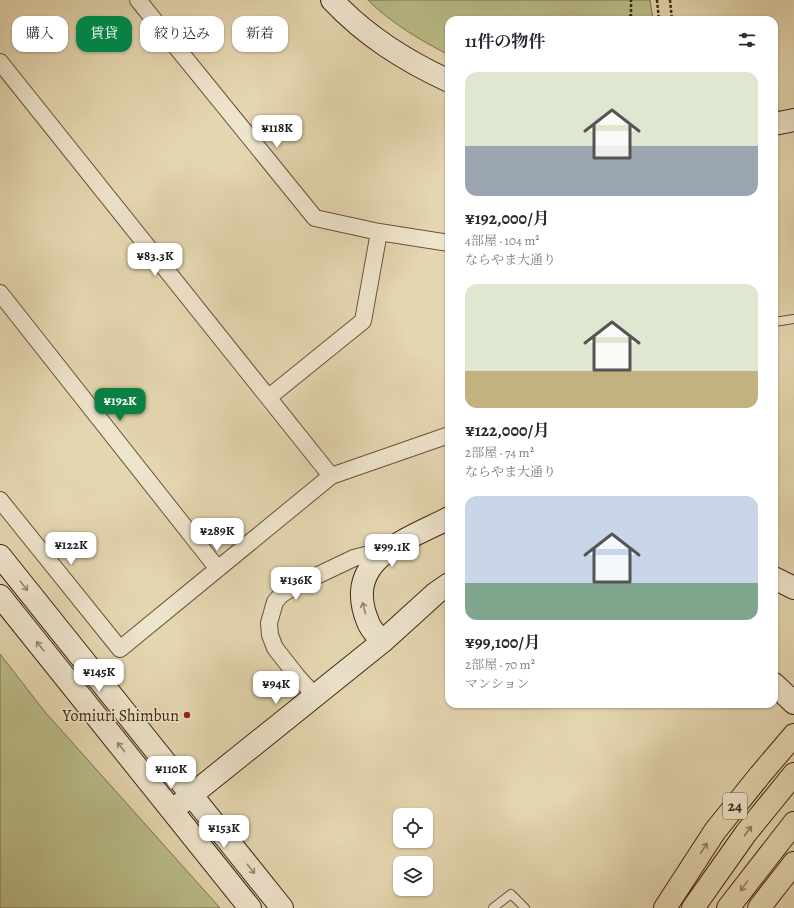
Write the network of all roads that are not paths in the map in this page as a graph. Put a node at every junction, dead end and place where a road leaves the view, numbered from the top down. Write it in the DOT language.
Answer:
graph roads {
  1 [pos="138,0"];
  2 [pos="332,0"];
  3 [pos="0,62"];
  4 [pos="445,79"];
  5 [pos="794,120"];
  6 [pos="778,123"];
  7 [pos="379,232"];
  8 [pos="445,242"];
  9 [pos="0,293"];
  10 [pos="794,319"];
  11 [pos="778,321"];
  12 [pos="269,397"];
  13 [pos="445,437"];
  14 [pos="331,476"];
  15 [pos="0,500"];
  16 [pos="445,520"];
  17 [pos="389,549"];
  18 [pos="0,556"];
  19 [pos="218,569"];
  20 [pos="778,580"];
  21 [pos="445,587"];
  22 [pos="794,588"];
  23 [pos="0,596"];
  24 [pos="382,642"];
  25 [pos="315,696"];
  26 [pos="794,735"];
  27 [pos="794,774"];
  28 [pos="191,795"];
  29 [pos="172,810"];
  30 [pos="794,822"];
  31 [pos="794,863"];
  32 [pos="250,908"];
  33 [pos="282,908"];
  34 [pos="493,908"];
  35 [pos="525,908"];
  36 [pos="665,908"];
  37 [pos="693,908"];
  38 [pos="728,908"];
  39 [pos="759,908"];
  1 -- 7 [label="street"];
  2 -- 4 [label="street"];
  3 -- 12 [label="street"];
  5 -- 6 [label="street"];
  7 -- 8 [label="street"];
  7 -- 12 [label="street"];
  9 -- 19 [label="street"];
  10 -- 11 [label="lane"];
  12 -- 14 [label="street"];
  13 -- 14 [label="street"];
  14 -- 19 [label="street"];
  15 -- 19 [label="street"];
  16 -- 17 [label="street"];
  24 -- 17 [label="street, one-way"];
  17 -- 25 [label="street"];
  18 -- 28 [label="street, one-way"];
  20 -- 22 [label="street"];
  21 -- 24 [label="street"];
  29 -- 23 [label="street, one-way"];
  24 -- 25 [label="street"];
  25 -- 28 [label="street"];
  36 -- 26 [label="highway, 24, one-way"];
  37 -- 27 [label="highway, 24, one-way"];
  28 -- 29 [label="street"];
  28 -- 33 [label="street, one-way"];
  29 -- 32 [label="street"];
  30 -- 38 [label="highway, one-way"];
  31 -- 39 [label="highway"];
  34 -- 35 [label="lane"];
}
